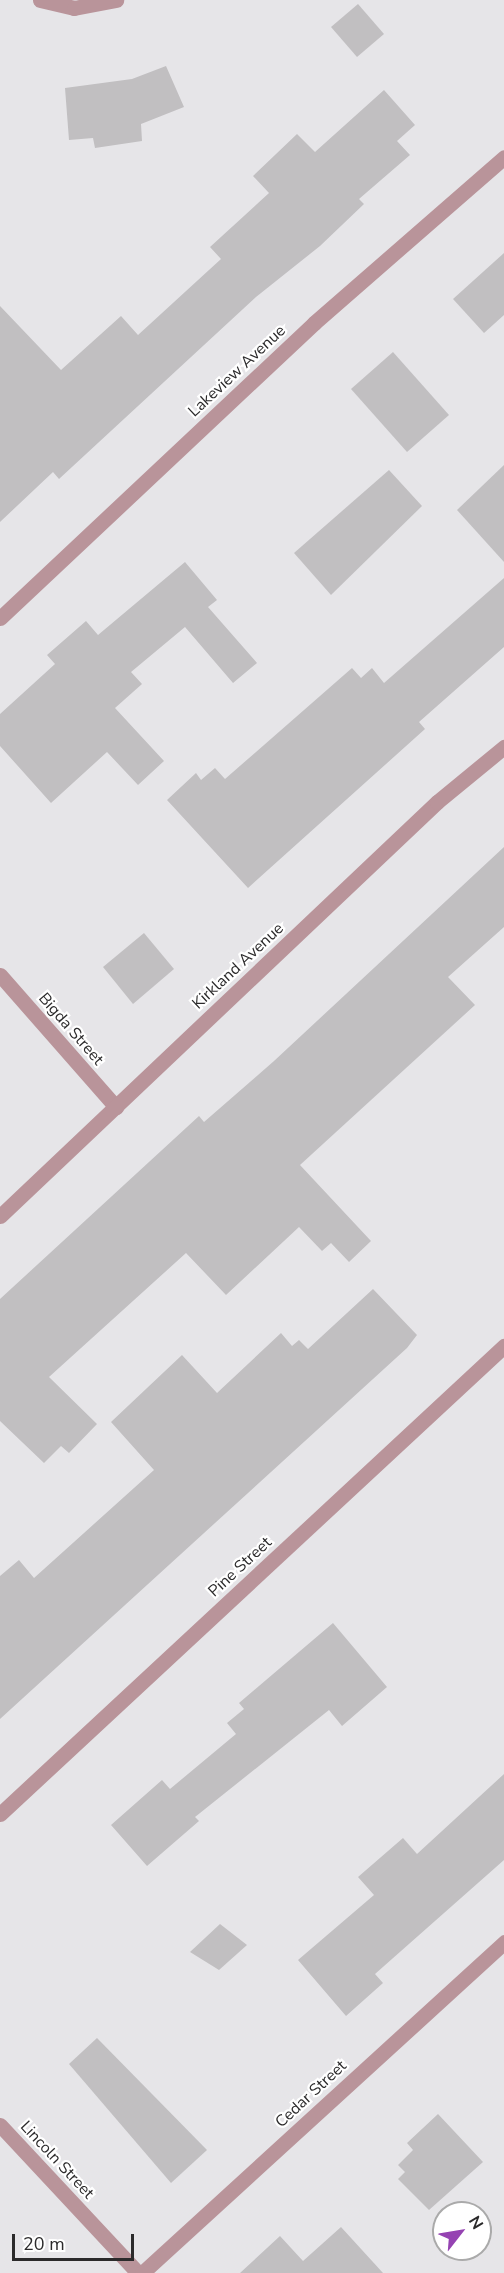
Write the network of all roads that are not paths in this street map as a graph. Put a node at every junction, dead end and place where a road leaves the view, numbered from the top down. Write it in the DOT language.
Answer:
graph roads {
  1 [pos="39,0"];
  2 [pos="116,0"];
  3 [pos="504,157"];
  4 [pos="0,618"];
  5 [pos="504,747"];
  6 [pos="0,975"];
  7 [pos="116,1107"];
  8 [pos="0,1216"];
  9 [pos="504,1346"];
  10 [pos="0,1814"];
  11 [pos="504,1942"];
  12 [pos="0,2125"];
  13 [pos="138,2273"];
  14 [pos="142,2273"];
  1 -- 2 [label="street"];
  3 -- 4 [label="street, Lakeview Avenue"];
  5 -- 7 [label="street, Kirkland Avenue"];
  6 -- 7 [label="street, Bigda Street"];
  7 -- 8 [label="street, Kirkland Avenue"];
  9 -- 10 [label="street, Pine Street"];
  11 -- 14 [label="street, Cedar Street"];
  12 -- 13 [label="street, Lincoln Street"];
}
